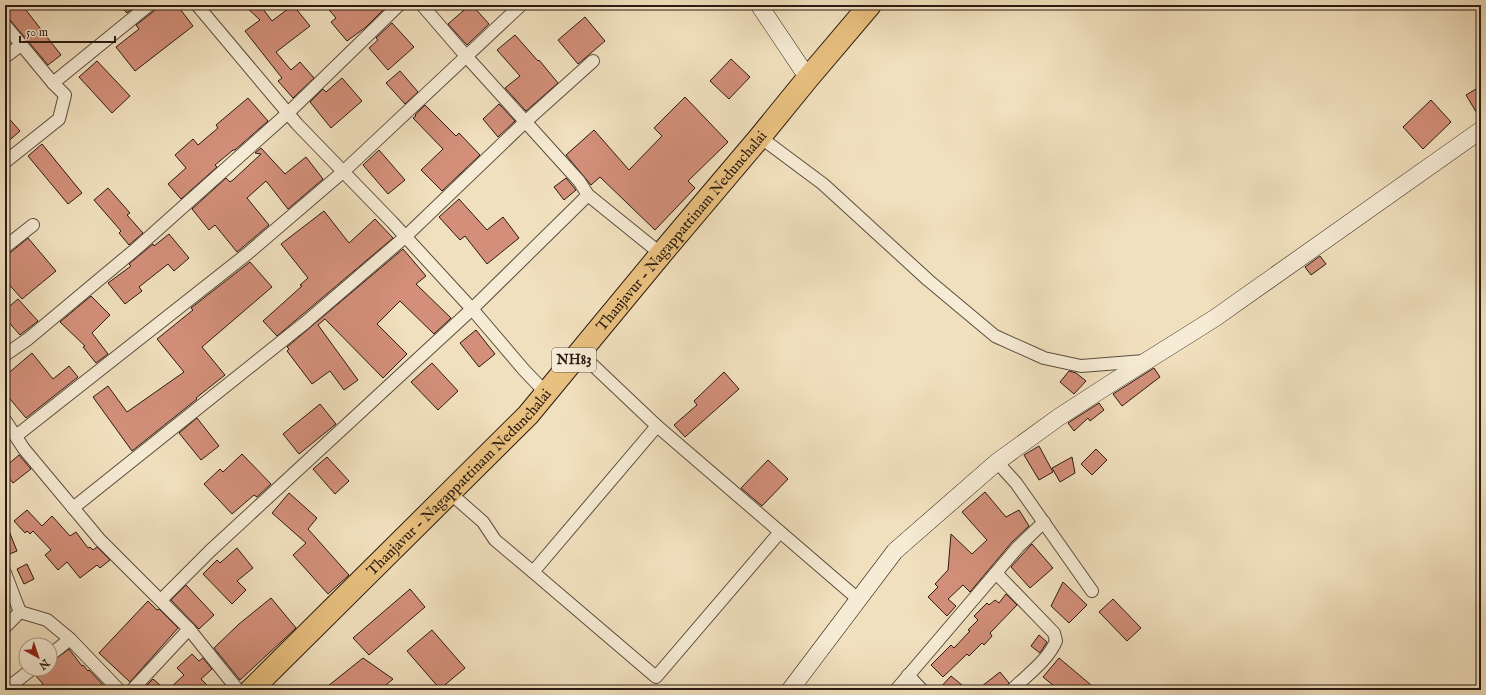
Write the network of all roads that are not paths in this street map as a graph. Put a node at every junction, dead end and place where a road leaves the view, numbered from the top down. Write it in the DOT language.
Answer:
graph roads {
  1 [pos="149,5"];
  2 [pos="196,5"];
  3 [pos="399,5"];
  4 [pos="422,5"];
  5 [pos="521,5"];
  6 [pos="759,5"];
  7 [pos="870,5"];
  8 [pos="5,25"];
  9 [pos="21,45"];
  10 [pos="466,56"];
  11 [pos="5,57"];
  12 [pos="593,61"];
  13 [pos="808,78"];
  14 [pos="53,83"];
  15 [pos="288,113"];
  16 [pos="526,122"];
  17 [pos="1481,130"];
  18 [pos="760,137"];
  19 [pos="5,162"];
  20 [pos="344,171"];
  21 [pos="588,195"];
  22 [pos="33,225"];
  23 [pos="405,238"];
  24 [pos="5,246"];
  25 [pos="661,254"];
  26 [pos="472,309"];
  27 [pos="580,352"];
  28 [pos="5,355"];
  29 [pos="1146,361"];
  30 [pos="546,393"];
  31 [pos="5,420"];
  32 [pos="657,426"];
  33 [pos="16,436"];
  34 [pos="997,462"];
  35 [pos="450,493"];
  36 [pos="73,508"];
  37 [pos="1044,522"];
  38 [pos="780,532"];
  39 [pos="533,572"];
  40 [pos="5,573"];
  41 [pos="996,573"];
  42 [pos="1092,591"];
  43 [pos="858,599"];
  44 [pos="160,600"];
  45 [pos="20,612"];
  46 [pos="5,627"];
  47 [pos="189,629"];
  48 [pos="70,639"];
  49 [pos="58,649"];
  50 [pos="908,675"];
  51 [pos="22,677"];
  52 [pos="5,690"];
  53 [pos="119,690"];
  54 [pos="132,690"];
  55 [pos="238,690"];
  56 [pos="251,690"];
  57 [pos="790,690"];
  58 [pos="896,690"];
  59 [pos="922,690"];
  60 [pos="1012,690"];
  1 -- 14 [label="street"];
  2 -- 15 [label="street"];
  3 -- 15 [label="street"];
  4 -- 10 [label="street"];
  5 -- 10 [label="street"];
  6 -- 13 [label="street"];
  7 -- 13 [label="highway, Thanjavur - Nagappattinam Nedunchalai / NH83"];
  8 -- 9 [label="street"];
  9 -- 11 [label="street"];
  9 -- 14 [label="street"];
  10 -- 16 [label="street"];
  10 -- 20 [label="street"];
  12 -- 16 [label="street"];
  13 -- 18 [label="highway, Thanjavur - Nagappattinam Nedunchalai / NH83"];
  14 -- 19 [label="street"];
  15 -- 20 [label="street"];
  15 -- 28 [label="street"];
  16 -- 21 [label="street"];
  16 -- 23 [label="street"];
  17 -- 29 [label="street"];
  18 -- 25 [label="highway, Thanjavur - Nagappattinam Nedunchalai / NH83"];
  18 -- 29 [label="street"];
  20 -- 23 [label="street"];
  20 -- 33 [label="street"];
  21 -- 25 [label="street"];
  21 -- 26 [label="street"];
  22 -- 24 [label="street"];
  23 -- 26 [label="street"];
  23 -- 36 [label="street"];
  25 -- 27 [label="highway, Thanjavur - Nagappattinam Nedunchalai / NH83"];
  26 -- 30 [label="street"];
  26 -- 44 [label="street"];
  27 -- 30 [label="highway, Thanjavur - Nagappattinam Nedunchalai / NH83"];
  27 -- 32 [label="street"];
  29 -- 34 [label="street"];
  30 -- 35 [label="highway, Thanjavur - Nagappattinam Nedunchalai / NH83"];
  31 -- 33 [label="street"];
  32 -- 38 [label="street"];
  32 -- 39 [label="street"];
  33 -- 36 [label="street"];
  34 -- 37 [label="street"];
  34 -- 43 [label="street"];
  35 -- 39 [label="street"];
  35 -- 56 [label="highway, Thanjavur - Nagappattinam Nedunchalai / NH83"];
  36 -- 44 [label="street"];
  37 -- 41 [label="street"];
  37 -- 42 [label="street"];
  38 -- 39 [label="street"];
  38 -- 43 [label="street"];
  40 -- 45 [label="street"];
  41 -- 50 [label="street"];
  41 -- 60 [label="street"];
  43 -- 57 [label="street"];
  44 -- 47 [label="street"];
  45 -- 46 [label="street"];
  45 -- 48 [label="street"];
  47 -- 54 [label="street"];
  47 -- 55 [label="street"];
  48 -- 49 [label="street"];
  48 -- 53 [label="street"];
  50 -- 58 [label="street"];
  50 -- 59 [label="street"];
  51 -- 52 [label="street"];
}
